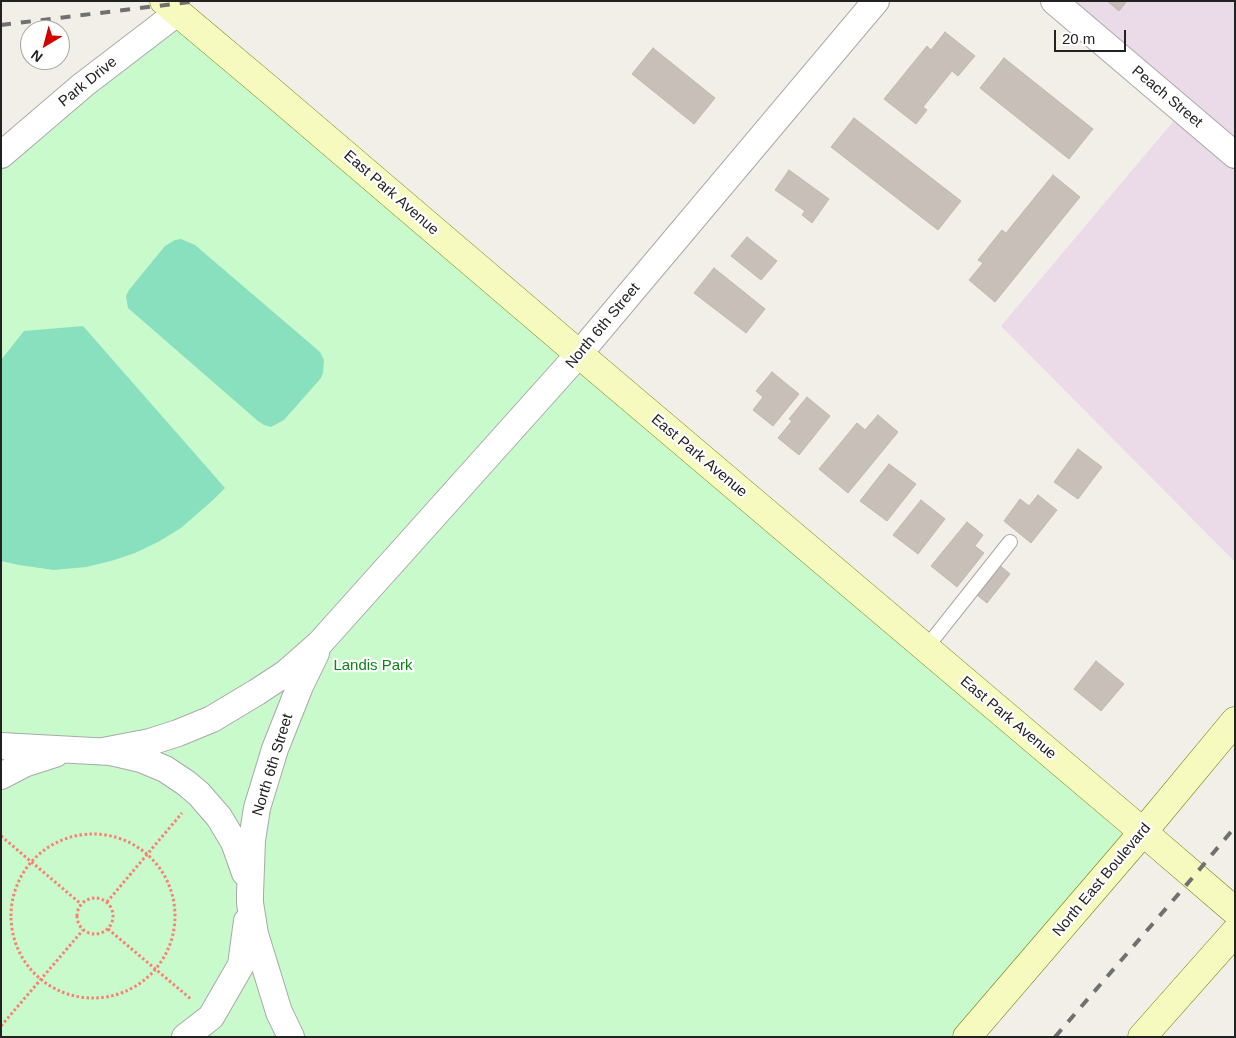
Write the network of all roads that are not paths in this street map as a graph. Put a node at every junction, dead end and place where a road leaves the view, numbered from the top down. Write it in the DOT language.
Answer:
graph roads {
  1 [pos="876,1"];
  2 [pos="1054,1"];
  3 [pos="170,7"];
  4 [pos="1235,154"];
  5 [pos="1,155"];
  6 [pos="579,354"];
  7 [pos="1010,542"];
  8 [pos="320,643"];
  9 [pos="926,648"];
  10 [pos="1235,722"];
  11 [pos="1,746"];
  12 [pos="100,751"];
  13 [pos="1,776"];
  14 [pos="1143,832"];
  15 [pos="250,898"];
  16 [pos="1235,912"];
  17 [pos="1235,932"];
  18 [pos="185,1037"];
  19 [pos="291,1037"];
  20 [pos="968,1037"];
  21 [pos="1142,1037"];
  1 -- 6 [label="street, North 6th Street"];
  2 -- 4 [label="street, Peach Street"];
  3 -- 5 [label="street, Park Drive"];
  3 -- 6 [label="main road, East Park Avenue"];
  6 -- 8 [label="street, North 6th Street"];
  6 -- 9 [label="main road, East Park Avenue"];
  7 -- 9 [label="lane"];
  8 -- 12 [label="street, North 6th Street"];
  8 -- 15 [label="street, North 6th Street"];
  9 -- 14 [label="main road, East Park Avenue"];
  10 -- 14 [label="main road, North East Boulevard"];
  11 -- 12 [label="street"];
  12 -- 13 [label="street, North 6th Street"];
  12 -- 15 [label="street"];
  14 -- 16 [label="main road, East Park Avenue"];
  14 -- 20 [label="main road, North East Boulevard"];
  15 -- 18 [label="street, North 6th Street"];
  15 -- 19 [label="street"];
  17 -- 21 [label="main road"];
}
